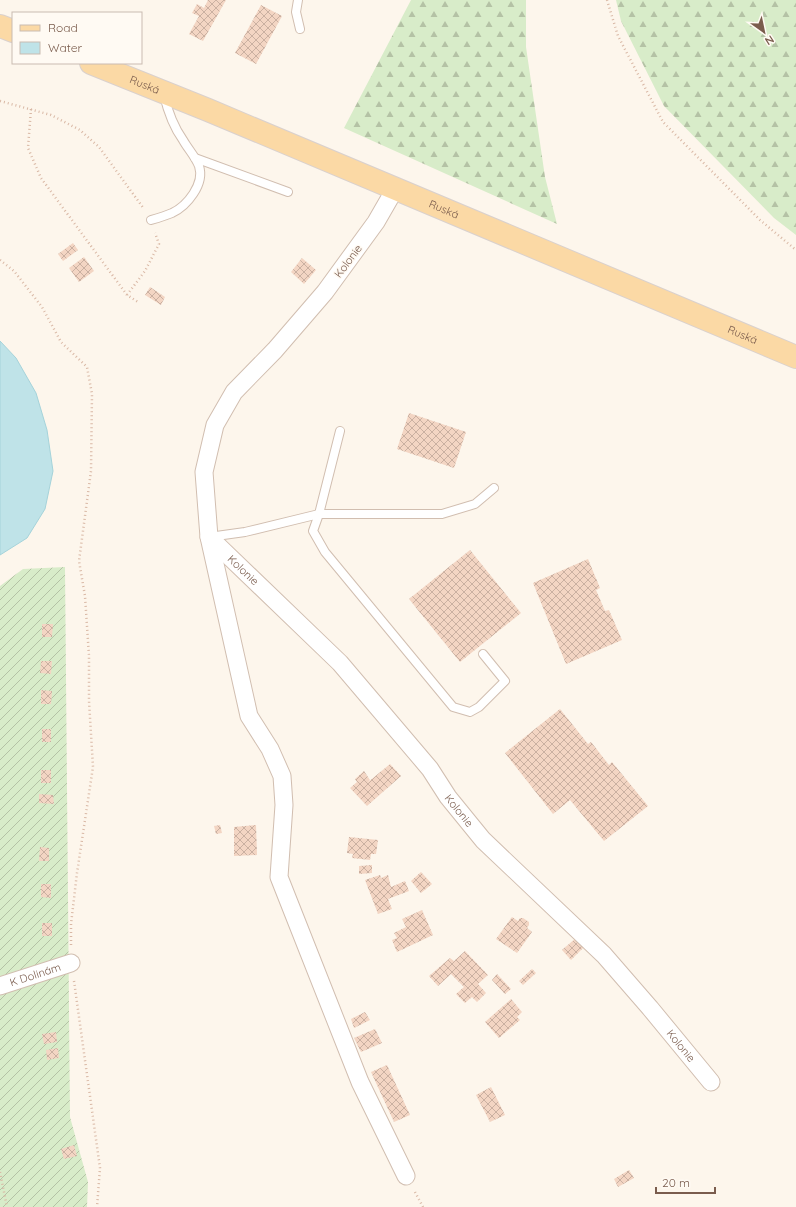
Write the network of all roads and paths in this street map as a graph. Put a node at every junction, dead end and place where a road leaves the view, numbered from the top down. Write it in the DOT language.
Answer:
graph roads {
  1 [pos="298,0"];
  2 [pos="607,0"];
  3 [pos="0,26"];
  4 [pos="300,29"];
  5 [pos="12,31"];
  6 [pos="94,64"];
  7 [pos="164,92"];
  8 [pos="0,101"];
  9 [pos="31,109"];
  10 [pos="195,158"];
  11 [pos="395,189"];
  12 [pos="288,192"];
  13 [pos="151,220"];
  14 [pos="796,250"];
  15 [pos="0,260"];
  16 [pos="127,295"];
  17 [pos="138,302"];
  18 [pos="796,357"];
  19 [pos="340,431"];
  20 [pos="494,488"];
  21 [pos="319,514"];
  22 [pos="209,537"];
  23 [pos="483,654"];
  24 [pos="71,963"];
  25 [pos="0,986"];
  26 [pos="711,1082"];
  27 [pos="0,1172"];
  28 [pos="406,1176"];
  29 [pos="7,1207"];
  30 [pos="97,1207"];
  1 -- 4 [label="lane"];
  2 -- 14 [label="path"];
  3 -- 5 [label="main road"];
  6 -- 7 [label="main road, Ruská"];
  7 -- 10 [label="lane"];
  7 -- 11 [label="main road, Ruská"];
  8 -- 9 [label="path"];
  9 -- 13 [label="path"];
  9 -- 16 [label="path"];
  10 -- 12 [label="lane"];
  10 -- 13 [label="lane"];
  11 -- 18 [label="main road, Ruská"];
  11 -- 22 [label="street, Kolonie"];
  13 -- 16 [label="path"];
  15 -- 24 [label="path"];
  16 -- 17 [label="path"];
  19 -- 21 [label="lane"];
  20 -- 21 [label="lane"];
  21 -- 22 [label="lane"];
  21 -- 23 [label="lane"];
  22 -- 26 [label="street, Kolonie"];
  22 -- 28 [label="street, Kolonie"];
  24 -- 25 [label="street, K Dolinám"];
  24 -- 30 [label="path"];
  27 -- 29 [label="path"];
}
